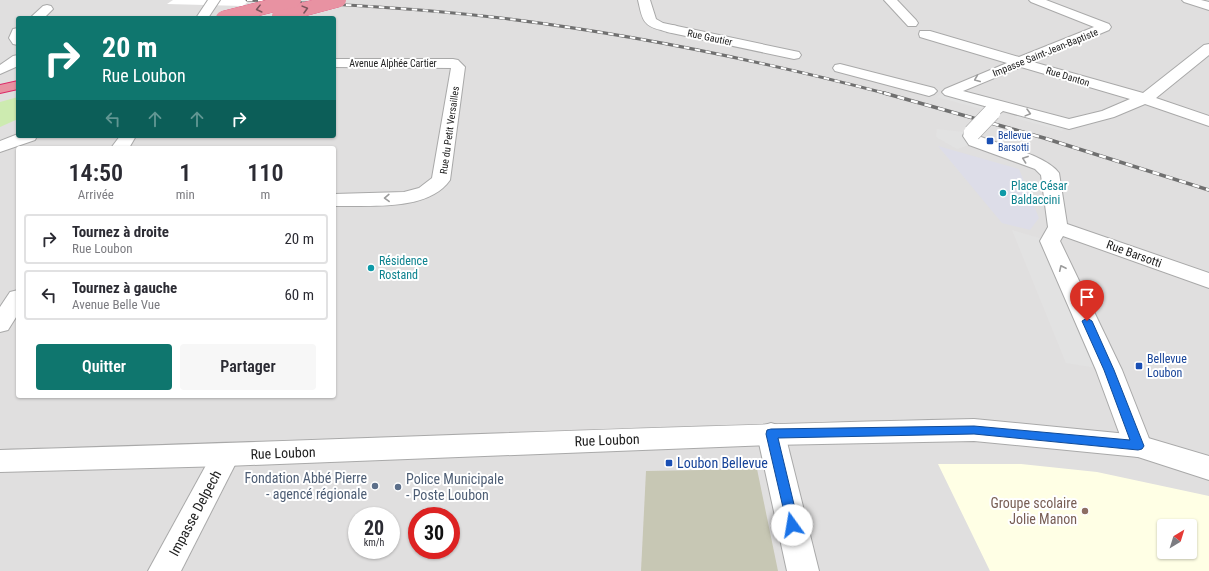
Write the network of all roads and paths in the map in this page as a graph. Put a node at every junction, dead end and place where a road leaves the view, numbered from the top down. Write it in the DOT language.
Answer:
graph roads {
  1 [pos="214,0"];
  2 [pos="294,0"];
  3 [pos="339,0"];
  4 [pos="644,0"];
  5 [pos="890,0"];
  6 [pos="1035,0"];
  7 [pos="1188,0"];
  8 [pos="1209,6"];
  9 [pos="47,9"];
  10 [pos="38,16"];
  11 [pos="203,16"];
  12 [pos="231,16"];
  13 [pos="278,16"];
  14 [pos="912,23"];
  15 [pos="925,34"];
  16 [pos="1209,48"];
  17 [pos="794,55"];
  18 [pos="16,61"];
  19 [pos="1020,61"];
  20 [pos="336,63"];
  21 [pos="453,63"];
  22 [pos="840,68"];
  23 [pos="0,70"];
  24 [pos="16,71"];
  25 [pos="0,75"];
  26 [pos="16,85"];
  27 [pos="0,89"];
  28 [pos="929,91"];
  29 [pos="1145,99"];
  30 [pos="996,109"];
  31 [pos="1209,121"];
  32 [pos="24,138"];
  33 [pos="0,147"];
  34 [pos="336,200"];
  35 [pos="1058,227"];
  36 [pos="1209,281"];
  37 [pos="16,300"];
  38 [pos="0,324"];
  39 [pos="771,434"];
  40 [pos="1138,446"];
  41 [pos="226,456"];
  42 [pos="0,461"];
  43 [pos="1209,468"];
  44 [pos="164,571"];
  45 [pos="803,571"];
  1 -- 11 [label="street"];
  2 -- 12 [label="highway, one-way, bridge"];
  13 -- 3 [label="highway, one-way, bridge"];
  4 -- 17 [label="street, Rue Gautier"];
  5 -- 14 [label="street"];
  6 -- 19 [label="street, Impasse Saint-Jean-Baptiste"];
  7 -- 8 [label="street"];
  9 -- 10 [label="street"];
  15 -- 19 [label="street, Rue Danton"];
  16 -- 29 [label="street"];
  18 -- 23 [label="street"];
  19 -- 29 [label="street, Rue Danton"];
  19 -- 30 [label="street, Impasse Saint-Jean-Baptiste, one-way"];
  20 -- 21 [label="street, Avenue Alphée Cartier"];
  21 -- 34 [label="street, Rue du Petit Versailles, one-way"];
  22 -- 28 [label="street"];
  24 -- 25 [label="highway"];
  26 -- 27 [label="highway"];
  30 -- 29 [label="street, one-way"];
  29 -- 31 [label="street, Rue Danton"];
  35 -- 30 [label="street, one-way, bridge"];
  32 -- 33 [label="street"];
  35 -- 36 [label="street, Rue Barsotti"];
  40 -- 35 [label="street, one-way"];
  37 -- 38 [label="street"];
  39 -- 40 [label="street, Rue Loubon"];
  39 -- 41 [label="street, Rue Loubon"];
  39 -- 45 [label="street"];
  40 -- 43 [label="street, Rue Loubon"];
  41 -- 42 [label="street, Rue Loubon"];
  41 -- 44 [label="street, Impasse Delpech"];
}
